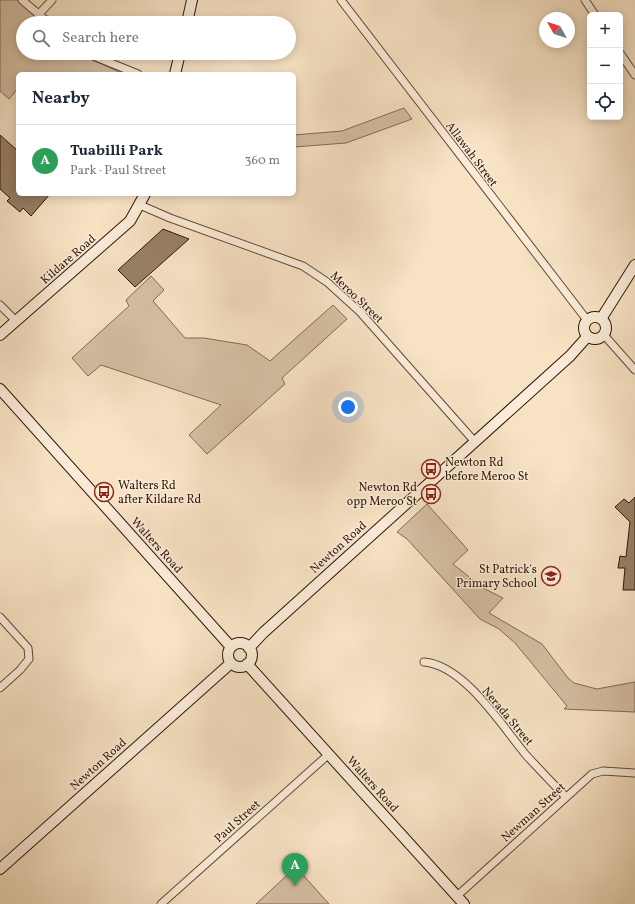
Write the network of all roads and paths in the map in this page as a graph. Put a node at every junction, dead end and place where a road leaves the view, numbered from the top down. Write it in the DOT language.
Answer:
graph roads {
  1 [pos="22,0"];
  2 [pos="52,0"];
  3 [pos="192,0"];
  4 [pos="341,0"];
  5 [pos="584,0"];
  6 [pos="593,12"];
  7 [pos="40,14"];
  8 [pos="189,16"];
  9 [pos="623,57"];
  10 [pos="103,60"];
  11 [pos="178,60"];
  12 [pos="133,72"];
  13 [pos="175,72"];
  14 [pos="635,75"];
  15 [pos="144,196"];
  16 [pos="140,205"];
  17 [pos="635,265"];
  18 [pos="0,305"];
  19 [pos="601,319"];
  20 [pos="587,320"];
  21 [pos="16,321"];
  22 [pos="604,335"];
  23 [pos="0,336"];
  24 [pos="587,337"];
  25 [pos="635,370"];
  26 [pos="0,389"];
  27 [pos="475,442"];
  28 [pos="0,617"];
  29 [pos="231,647"];
  30 [pos="249,648"];
  31 [pos="231,662"];
  32 [pos="424,662"];
  33 [pos="247,664"];
  34 [pos="0,688"];
  35 [pos="329,754"];
  36 [pos="635,774"];
  37 [pos="566,797"];
  38 [pos="0,869"];
  39 [pos="457,896"];
  40 [pos="161,904"];
  41 [pos="464,904"];
  1 -- 7 [label="street"];
  2 -- 7 [label="street"];
  3 -- 8 [label="main road"];
  4 -- 20 [label="street, Allawah Street"];
  5 -- 6 [label="street"];
  9 -- 14 [label="street"];
  10 -- 12 [label="street"];
  11 -- 13 [label="main road"];
  15 -- 16 [label="main road, Kildare Road"];
  16 -- 21 [label="main road, Kildare Road"];
  16 -- 27 [label="street, Meroo Street"];
  17 -- 19 [label="main road"];
  18 -- 21 [label="street"];
  19 -- 20 [label="main road"];
  19 -- 22 [label="main road"];
  20 -- 24 [label="main road"];
  21 -- 23 [label="main road, Kildare Road"];
  22 -- 24 [label="main road"];
  22 -- 25 [label="street"];
  24 -- 27 [label="main road, Newton Road"];
  26 -- 29 [label="main road, Walters Road"];
  27 -- 30 [label="main road, Newton Road"];
  28 -- 34 [label="street"];
  29 -- 30 [label="main road"];
  29 -- 31 [label="main road"];
  30 -- 33 [label="main road"];
  31 -- 33 [label="main road"];
  31 -- 38 [label="main road, Newton Road"];
  32 -- 37 [label="street, Nerada Street"];
  33 -- 35 [label="main road, Walters Road"];
  35 -- 39 [label="main road, Walters Road"];
  35 -- 40 [label="street, Paul Street"];
  36 -- 37 [label="street, Newman Street"];
  37 -- 39 [label="street, Newman Street"];
  39 -- 41 [label="main road, Walters Road"];
}
